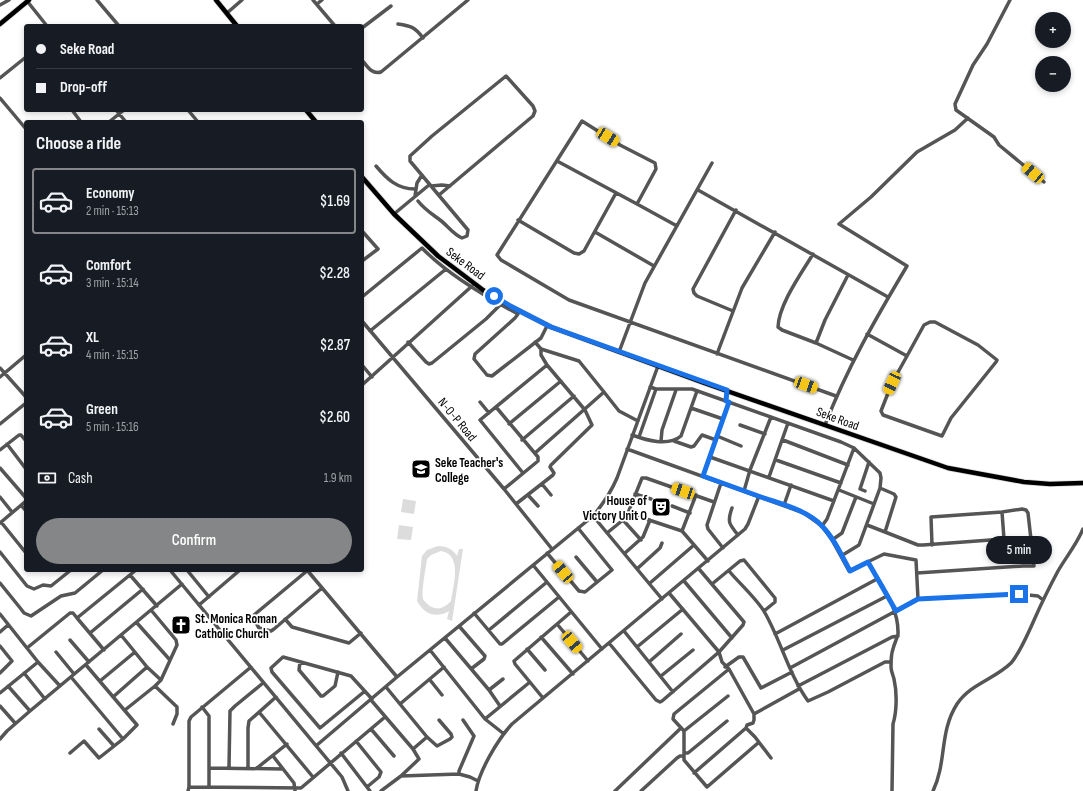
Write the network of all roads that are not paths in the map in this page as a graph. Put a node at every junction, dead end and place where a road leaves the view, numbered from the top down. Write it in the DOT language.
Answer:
graph roads {
  1 [pos="9,0"];
  2 [pos="97,0"];
  3 [pos="216,0"];
  4 [pos="242,0"];
  5 [pos="313,0"];
  6 [pos="322,0"];
  7 [pos="468,0"];
  8 [pos="1010,0"];
  9 [pos="28,1"];
  10 [pos="317,4"];
  11 [pos="0,5"];
  12 [pos="391,6"];
  13 [pos="226,13"];
  14 [pos="0,24"];
  15 [pos="45,24"];
  16 [pos="117,24"];
  17 [pos="235,24"];
  18 [pos="333,24"];
  19 [pos="398,24"];
  20 [pos="364,26"];
  21 [pos="423,38"];
  22 [pos="24,59"];
  23 [pos="364,62"];
  24 [pos="0,78"];
  25 [pos="0,98"];
  26 [pos="190,112"];
  27 [pos="308,112"];
  28 [pos="120,114"];
  29 [pos="968,118"];
  30 [pos="112,120"];
  31 [pos="124,120"];
  32 [pos="196,120"];
  33 [pos="314,120"];
  34 [pos="24,127"];
  35 [pos="557,161"];
  36 [pos="712,163"];
  37 [pos="376,166"];
  38 [pos="422,175"];
  39 [pos="364,179"];
  40 [pos="1044,182"];
  41 [pos="430,186"];
  42 [pos="450,186"];
  43 [pos="415,189"];
  44 [pos="698,190"];
  45 [pos="616,192"];
  46 [pos="439,195"];
  47 [pos="415,196"];
  48 [pos="418,201"];
  49 [pos="637,204"];
  50 [pos="736,210"];
  51 [pos="394,214"];
  52 [pos="518,220"];
  53 [pos="677,226"];
  54 [pos="594,232"];
  55 [pos="775,232"];
  56 [pos="364,233"];
  57 [pos="813,254"];
  58 [pos="364,260"];
  59 [pos="654,266"];
  60 [pos="446,269"];
  61 [pos="848,275"];
  62 [pos="472,286"];
  63 [pos="364,295"];
  64 [pos="888,297"];
  65 [pos="500,305"];
  66 [pos="733,311"];
  67 [pos="629,322"];
  68 [pos="364,324"];
  69 [pos="546,328"];
  70 [pos="370,331"];
  71 [pos="867,334"];
  72 [pos="408,342"];
  73 [pos="535,342"];
  74 [pos="816,343"];
  75 [pos="541,349"];
  76 [pos="619,352"];
  77 [pos="717,354"];
  78 [pos="906,356"];
  79 [pos="24,357"];
  80 [pos="393,358"];
  81 [pos="853,360"];
  82 [pos="547,366"];
  83 [pos="658,366"];
  84 [pos="364,367"];
  85 [pos="0,368"];
  86 [pos="5,373"];
  87 [pos="0,377"];
  88 [pos="372,377"];
  89 [pos="561,381"];
  90 [pos="364,383"];
  91 [pos="650,388"];
  92 [pos="656,389"];
  93 [pos="676,390"];
  94 [pos="727,390"];
  95 [pos="696,391"];
  96 [pos="604,392"];
  97 [pos="24,394"];
  98 [pos="574,396"];
  99 [pos="836,396"];
  100 [pos="750,398"];
  101 [pos="480,402"];
  102 [pos="728,402"];
  103 [pos="24,405"];
  104 [pos="496,408"];
  105 [pos="691,408"];
  106 [pos="746,408"];
  107 [pos="585,410"];
  108 [pos="489,413"];
  109 [pos="771,418"];
  110 [pos="723,419"];
  111 [pos="638,420"];
  112 [pos="788,423"];
  113 [pos="0,424"];
  114 [pos="509,424"];
  115 [pos="740,425"];
  116 [pos="825,425"];
  117 [pos="632,434"];
  118 [pos="765,434"];
  119 [pos="639,437"];
  120 [pos="716,438"];
  121 [pos="24,439"];
  122 [pos="522,440"];
  123 [pos="783,440"];
  124 [pos="661,441"];
  125 [pos="674,441"];
  126 [pos="6,444"];
  127 [pos="741,446"];
  128 [pos="854,448"];
  129 [pos="627,449"];
  130 [pos="0,450"];
  131 [pos="535,453"];
  132 [pos="710,457"];
  133 [pos="776,460"];
  134 [pos="869,462"];
  135 [pos="848,464"];
  136 [pos="24,466"];
  137 [pos="0,468"];
  138 [pos="750,470"];
  139 [pos="523,473"];
  140 [pos="703,476"];
  141 [pos="769,477"];
  142 [pos="721,483"];
  143 [pos="841,483"];
  144 [pos="1083,483"];
  145 [pos="542,484"];
  146 [pos="791,485"];
  147 [pos="880,488"];
  148 [pos="504,489"];
  149 [pos="839,490"];
  150 [pos="744,491"];
  151 [pos="865,491"];
  152 [pos="635,494"];
  153 [pos="528,495"];
  154 [pos="551,495"];
  155 [pos="696,495"];
  156 [pos="758,496"];
  157 [pos="0,497"];
  158 [pos="856,497"];
  159 [pos="24,498"];
  160 [pos="651,499"];
  161 [pos="834,501"];
  162 [pos="24,502"];
  163 [pos="714,502"];
  164 [pos="516,504"];
  165 [pos="874,504"];
  166 [pos="21,505"];
  167 [pos="784,505"];
  168 [pos="538,506"];
  169 [pos="672,506"];
  170 [pos="732,508"];
  171 [pos="24,509"];
  172 [pos="12,512"];
  173 [pos="1002,512"];
  174 [pos="628,513"];
  175 [pos="690,513"];
  176 [pos="592,516"];
  177 [pos="623,520"];
  178 [pos="650,520"];
  179 [pos="0,522"];
  180 [pos="867,524"];
  181 [pos="822,526"];
  182 [pos="578,528"];
  183 [pos="1083,529"];
  184 [pos="682,531"];
  185 [pos="885,532"];
  186 [pos="607,533"];
  187 [pos="738,536"];
  188 [pos="641,540"];
  189 [pos="832,540"];
  190 [pos="662,543"];
  191 [pos="932,544"];
  192 [pos="694,545"];
  193 [pos="723,548"];
  194 [pos="552,549"];
  195 [pos="24,551"];
  196 [pos="0,552"];
  197 [pos="547,553"];
  198 [pos="625,553"];
  199 [pos="841,556"];
  200 [pos="576,557"];
  201 [pos="708,561"];
  202 [pos="868,562"];
  203 [pos="533,565"];
  204 [pos="638,568"];
  205 [pos="699,568"];
  206 [pos="728,571"];
  207 [pos="68,572"];
  208 [pos="101,572"];
  209 [pos="134,572"];
  210 [pos="172,572"];
  211 [pos="189,572"];
  212 [pos="235,572"];
  213 [pos="305,572"];
  214 [pos="309,572"];
  215 [pos="917,573"];
  216 [pos="130,575"];
  217 [pos="877,579"];
  218 [pos="684,581"];
  219 [pos="547,582"];
  220 [pos="597,582"];
  221 [pos="0,583"];
  222 [pos="650,583"];
  223 [pos="182,584"];
  224 [pos="712,584"];
  225 [pos="322,588"];
  226 [pos="143,589"];
  227 [pos="669,593"];
  228 [pos="887,596"];
  229 [pos="209,597"];
  230 [pos="559,597"];
  231 [pos="662,599"];
  232 [pos="918,599"];
  233 [pos="1043,600"];
  234 [pos="199,605"];
  235 [pos="157,606"];
  236 [pos="683,609"];
  237 [pos="152,610"];
  238 [pos="764,611"];
  239 [pos="896,611"];
  240 [pos="571,612"];
  241 [pos="474,613"];
  242 [pos="0,614"];
  243 [pos="77,618"];
  244 [pos="285,619"];
  245 [pos="136,623"];
  246 [pos="557,624"];
  247 [pos="8,625"];
  248 [pos="460,626"];
  249 [pos="489,630"];
  250 [pos="624,631"];
  251 [pos="0,632"];
  252 [pos="90,633"];
  253 [pos="361,633"];
  254 [pos="681,634"];
  255 [pos="776,634"];
  256 [pos="121,635"];
  257 [pos="898,636"];
  258 [pos="541,637"];
  259 [pos="445,638"];
  260 [pos="732,638"];
  261 [pos="70,640"];
  262 [pos="609,643"];
  263 [pos="0,646"];
  264 [pos="637,647"];
  265 [pos="27,648"];
  266 [pos="527,649"];
  267 [pos="602,649"];
  268 [pos="104,650"];
  269 [pos="430,650"];
  270 [pos="692,650"];
  271 [pos="783,650"];
  272 [pos="56,652"];
  273 [pos="135,652"];
  274 [pos="719,652"];
  275 [pos="170,660"];
  276 [pos="588,661"];
  277 [pos="38,662"];
  278 [pos="300,662"];
  279 [pos="649,662"];
  280 [pos="891,662"];
  281 [pos="88,664"];
  282 [pos="147,667"];
  283 [pos="251,667"];
  284 [pos="444,668"];
  285 [pos="727,668"];
  286 [pos="471,669"];
  287 [pos="545,670"];
  288 [pos="791,670"];
  289 [pos="338,672"];
  290 [pos="0,673"];
  291 [pos="24,673"];
  292 [pos="573,674"];
  293 [pos="73,676"];
  294 [pos="661,676"];
  295 [pos="398,677"];
  296 [pos="503,678"];
  297 [pos="161,680"];
  298 [pos="430,680"];
  299 [pos="100,681"];
  300 [pos="530,682"];
  301 [pos="263,683"];
  302 [pos="8,686"];
  303 [pos="60,686"];
  304 [pos="155,686"];
  305 [pos="386,687"];
  306 [pos="799,688"];
  307 [pos="489,690"];
  308 [pos="365,691"];
  309 [pos="673,692"];
  310 [pos="0,693"];
  311 [pos="442,695"];
  312 [pos="728,696"];
  313 [pos="112,697"];
  314 [pos="276,697"];
  315 [pos="45,698"];
  316 [pos="543,698"];
  317 [pos="371,699"];
  318 [pos="400,704"];
  319 [pos="500,706"];
  320 [pos="0,707"];
  321 [pos="202,707"];
  322 [pos="125,710"];
  323 [pos="30,711"];
  324 [pos="259,712"];
  325 [pos="754,714"];
  326 [pos="385,717"];
  327 [pos="486,719"];
  328 [pos="439,720"];
  329 [pos="463,720"];
  330 [pos="727,721"];
  331 [pos="15,723"];
  332 [pos="173,724"];
  333 [pos="746,728"];
  334 [pos="99,729"];
  335 [pos="371,729"];
  336 [pos="682,730"];
  337 [pos="504,734"];
  338 [pos="427,737"];
  339 [pos="0,739"];
  340 [pos="123,739"];
  341 [pos="356,741"];
  342 [pos="758,743"];
  343 [pos="287,744"];
  344 [pos="317,745"];
  345 [pos="114,746"];
  346 [pos="413,749"];
  347 [pos="70,753"];
  348 [pos="341,753"];
  349 [pos="684,754"];
  350 [pos="273,756"];
  351 [pos="394,756"];
  352 [pos="770,758"];
  353 [pos="330,762"];
  354 [pos="209,768"];
  355 [pos="229,768"];
  356 [pos="248,768"];
  357 [pos="257,768"];
  358 [pos="283,769"];
  359 [pos="694,773"];
  360 [pos="459,774"];
  361 [pos="401,776"];
  362 [pos="313,777"];
  363 [pos="478,780"];
  364 [pos="209,787"];
  365 [pos="367,787"];
  366 [pos="188,789"];
  367 [pos="243,789"];
  368 [pos="294,790"];
  369 [pos="348,791"];
  370 [pos="370,791"];
  371 [pos="381,791"];
  372 [pos="476,791"];
  373 [pos="615,791"];
  374 [pos="641,791"];
  375 [pos="892,791"];
  376 [pos="933,791"];
  1 -- 11 [label="street"];
  2 -- 16 [label="street"];
  3 -- 13 [label="main road"];
  4 -- 13 [label="street"];
  5 -- 10 [label="street"];
  6 -- 10 [label="street"];
  7 -- 21 [label="street"];
  8 -- 29 [label="street"];
  9 -- 14 [label="main road"];
  9 -- 15 [label="street"];
  10 -- 18 [label="street"];
  12 -- 20 [label="street"];
  13 -- 17 [label="main road"];
  19 -- 21 [label="street"];
  21 -- 23 [label="street"];
  22 -- 24 [label="street"];
  25 -- 34 [label="street"];
  26 -- 32 [label="street"];
  27 -- 33 [label="main road"];
  28 -- 30 [label="street"];
  28 -- 31 [label="street"];
  29 -- 40 [label="street"];
  29 -- 64 [label="street"];
  35 -- 45 [label="street"];
  35 -- 49 [label="street"];
  35 -- 52 [label="street"];
  36 -- 44 [label="street"];
  37 -- 43 [label="street"];
  38 -- 41 [label="street"];
  38 -- 42 [label="street"];
  38 -- 43 [label="street"];
  39 -- 51 [label="main road, Seke Road"];
  41 -- 42 [label="street"];
  41 -- 46 [label="street"];
  41 -- 47 [label="street"];
  42 -- 46 [label="street"];
  43 -- 47 [label="street"];
  44 -- 50 [label="street"];
  44 -- 53 [label="street"];
  45 -- 49 [label="street"];
  45 -- 54 [label="street"];
  46 -- 48 [label="street"];
  47 -- 51 [label="street"];
  49 -- 53 [label="street"];
  50 -- 55 [label="street"];
  50 -- 66 [label="street"];
  51 -- 76 [label="main road, Seke Road"];
  52 -- 54 [label="street"];
  52 -- 67 [label="street"];
  53 -- 59 [label="street"];
  54 -- 59 [label="street"];
  55 -- 57 [label="street"];
  55 -- 66 [label="street"];
  56 -- 58 [label="street"];
  57 -- 61 [label="street"];
  57 -- 74 [label="street"];
  59 -- 67 [label="street"];
  60 -- 62 [label="street"];
  60 -- 63 [label="street"];
  60 -- 70 [label="street"];
  61 -- 64 [label="street"];
  61 -- 74 [label="street"];
  62 -- 65 [label="street"];
  62 -- 72 [label="street"];
  64 -- 71 [label="street"];
  65 -- 72 [label="street"];
  65 -- 73 [label="street"];
  66 -- 77 [label="street"];
  67 -- 76 [label="street"];
  67 -- 77 [label="street"];
  68 -- 70 [label="street, N-O-P Road"];
  69 -- 73 [label="street"];
  70 -- 80 [label="street, N-O-P Road"];
  71 -- 78 [label="street"];
  71 -- 81 [label="street"];
  72 -- 80 [label="street"];
  73 -- 75 [label="street"];
  74 -- 81 [label="street"];
  75 -- 82 [label="street"];
  75 -- 96 [label="street"];
  76 -- 83 [label="main road, Seke Road"];
  77 -- 99 [label="street"];
  78 -- 78 [label="street"];
  79 -- 86 [label="street"];
  80 -- 88 [label="street"];
  80 -- 148 [label="street, N-O-P Road"];
  81 -- 99 [label="street"];
  82 -- 89 [label="street"];
  82 -- 104 [label="street"];
  83 -- 91 [label="street"];
  83 -- 94 [label="main road, Seke Road"];
  84 -- 88 [label="street"];
  85 -- 86 [label="street"];
  86 -- 87 [label="street"];
  86 -- 97 [label="street"];
  88 -- 90 [label="street"];
  89 -- 98 [label="street"];
  89 -- 114 [label="street"];
  91 -- 92 [label="street"];
  91 -- 111 [label="street"];
  92 -- 93 [label="street"];
  92 -- 119 [label="street"];
  93 -- 95 [label="street"];
  93 -- 124 [label="street"];
  94 -- 100 [label="main road, Seke Road"];
  94 -- 102 [label="street"];
  95 -- 102 [label="street"];
  95 -- 105 [label="street"];
  96 -- 107 [label="street"];
  96 -- 111 [label="street"];
  98 -- 107 [label="street"];
  98 -- 122 [label="street"];
  99 -- 116 [label="street"];
  100 -- 106 [label="street"];
  100 -- 116 [label="main road, Seke Road"];
  101 -- 108 [label="street"];
  102 -- 106 [label="street"];
  102 -- 110 [label="street"];
  103 -- 113 [label="street"];
  104 -- 108 [label="street"];
  104 -- 114 [label="street"];
  105 -- 110 [label="street"];
  105 -- 125 [label="street"];
  106 -- 109 [label="street"];
  107 -- 131 [label="street"];
  107 -- 145 [label="street"];
  108 -- 139 [label="street"];
  109 -- 112 [label="street"];
  109 -- 118 [label="street"];
  110 -- 120 [label="street"];
  111 -- 117 [label="street"];
  112 -- 123 [label="street"];
  112 -- 128 [label="street"];
  114 -- 122 [label="street"];
  115 -- 118 [label="street"];
  116 -- 144 [label="main road, Seke Road"];
  117 -- 119 [label="street"];
  117 -- 129 [label="street"];
  118 -- 138 [label="street"];
  119 -- 124 [label="street"];
  120 -- 125 [label="street"];
  120 -- 127 [label="street"];
  120 -- 132 [label="street"];
  121 -- 126 [label="street"];
  122 -- 131 [label="street"];
  123 -- 133 [label="street"];
  123 -- 135 [label="street"];
  124 -- 125 [label="street"];
  126 -- 130 [label="street"];
  126 -- 136 [label="street"];
  128 -- 134 [label="street"];
  128 -- 135 [label="street"];
  129 -- 140 [label="street"];
  129 -- 176 [label="street"];
  131 -- 139 [label="street"];
  132 -- 138 [label="street"];
  132 -- 140 [label="street"];
  133 -- 141 [label="street"];
  133 -- 143 [label="street"];
  134 -- 147 [label="street"];
  134 -- 151 [label="street"];
  135 -- 143 [label="street"];
  137 -- 159 [label="street"];
  138 -- 141 [label="street"];
  138 -- 150 [label="street"];
  139 -- 148 [label="street"];
  140 -- 142 [label="street"];
  141 -- 146 [label="street"];
  142 -- 150 [label="street"];
  142 -- 163 [label="street"];
  143 -- 149 [label="street"];
  145 -- 153 [label="street"];
  145 -- 154 [label="street"];
  146 -- 161 [label="street"];
  146 -- 167 [label="street"];
  147 -- 165 [label="street"];
  147 -- 185 [label="street"];
  148 -- 164 [label="street, N-O-P Road"];
  149 -- 158 [label="street"];
  149 -- 161 [label="street"];
  150 -- 156 [label="street"];
  152 -- 155 [label="street"];
  152 -- 160 [label="street"];
  152 -- 174 [label="street"];
  153 -- 164 [label="street"];
  153 -- 168 [label="street"];
  155 -- 163 [label="street"];
  155 -- 175 [label="street"];
  156 -- 167 [label="street"];
  156 -- 187 [label="street"];
  157 -- 172 [label="street"];
  158 -- 165 [label="street"];
  158 -- 189 [label="street"];
  161 -- 181 [label="street"];
  162 -- 166 [label="street"];
  163 -- 193 [label="street"];
  164 -- 194 [label="street, N-O-P Road"];
  165 -- 180 [label="street"];
  166 -- 171 [label="street"];
  166 -- 172 [label="street"];
  167 -- 181 [label="street"];
  169 -- 175 [label="street"];
  170 -- 187 [label="street"];
  172 -- 179 [label="street"];
  173 -- 191 [label="street"];
  173 -- 191 [label="street"];
  173 -- 215 [label="street"];
  174 -- 177 [label="street"];
  174 -- 178 [label="street"];
  175 -- 184 [label="street"];
  176 -- 182 [label="street"];
  176 -- 186 [label="street"];
  177 -- 186 [label="street"];
  177 -- 188 [label="street"];
  178 -- 184 [label="street"];
  178 -- 188 [label="street"];
  179 -- 195 [label="street"];
  180 -- 185 [label="street"];
  180 -- 199 [label="street"];
  181 -- 189 [label="street"];
  182 -- 194 [label="street"];
  182 -- 220 [label="street"];
  183 -- 233 [label="street"];
  184 -- 192 [label="street"];
  185 -- 191 [label="street"];
  186 -- 198 [label="street"];
  187 -- 193 [label="street"];
  188 -- 198 [label="street"];
  189 -- 199 [label="street"];
  190 -- 204 [label="street"];
  192 -- 201 [label="street"];
  192 -- 222 [label="street"];
  193 -- 201 [label="street"];
  194 -- 197 [label="street"];
  196 -- 207 [label="street"];
  197 -- 203 [label="street"];
  197 -- 220 [label="street"];
  198 -- 204 [label="street"];
  199 -- 202 [label="street"];
  200 -- 220 [label="street"];
  201 -- 205 [label="street"];
  202 -- 215 [label="street"];
  202 -- 217 [label="street"];
  203 -- 219 [label="street"];
  203 -- 241 [label="street"];
  204 -- 222 [label="street"];
  205 -- 218 [label="street"];
  205 -- 224 [label="street"];
  206 -- 224 [label="street"];
  206 -- 238 [label="street"];
  206 -- 238 [label="street"];
  208 -- 221 [label="street"];
  209 -- 216 [label="street"];
  210 -- 223 [label="street"];
  211 -- 229 [label="street"];
  212 -- 229 [label="street"];
  213 -- 244 [label="street"];
  214 -- 225 [label="street"];
  215 -- 232 [label="street"];
  216 -- 226 [label="street"];
  216 -- 243 [label="street"];
  217 -- 228 [label="street"];
  217 -- 255 [label="street"];
  218 -- 227 [label="street"];
  218 -- 260 [label="street"];
  219 -- 230 [label="street"];
  219 -- 249 [label="street"];
  222 -- 231 [label="street"];
  223 -- 234 [label="street"];
  223 -- 235 [label="street"];
  224 -- 260 [label="street"];
  225 -- 244 [label="street"];
  225 -- 253 [label="street"];
  226 -- 235 [label="street"];
  226 -- 252 [label="street"];
  227 -- 231 [label="street"];
  227 -- 236 [label="street"];
  228 -- 239 [label="street"];
  228 -- 271 [label="street"];
  229 -- 234 [label="street"];
  230 -- 240 [label="street"];
  230 -- 249 [label="street"];
  231 -- 250 [label="street"];
  232 -- 233 [label="street"];
  232 -- 239 [label="street"];
  233 -- 376 [label="street"];
  234 -- 283 [label="street"];
  235 -- 237 [label="street"];
  236 -- 264 [label="street"];
  236 -- 274 [label="street"];
  237 -- 245 [label="street"];
  237 -- 275 [label="street"];
  238 -- 255 [label="street"];
  239 -- 257 [label="street"];
  239 -- 288 [label="street"];
  240 -- 246 [label="street"];
  240 -- 267 [label="street"];
  241 -- 248 [label="street"];
  241 -- 249 [label="street"];
  242 -- 247 [label="street"];
  243 -- 252 [label="street"];
  243 -- 265 [label="street"];
  244 -- 253 [label="street"];
  245 -- 256 [label="street"];
  245 -- 275 [label="street"];
  246 -- 258 [label="street"];
  246 -- 276 [label="street"];
  247 -- 251 [label="street"];
  247 -- 265 [label="street"];
  248 -- 259 [label="street"];
  248 -- 286 [label="street"];
  250 -- 262 [label="street"];
  250 -- 264 [label="street"];
  252 -- 268 [label="street"];
  253 -- 295 [label="street"];
  254 -- 279 [label="street"];
  255 -- 271 [label="street"];
  256 -- 268 [label="street"];
  256 -- 273 [label="street"];
  257 -- 280 [label="street"];
  257 -- 306 [label="street"];
  258 -- 266 [label="street"];
  258 -- 292 [label="street"];
  259 -- 269 [label="street"];
  259 -- 286 [label="street"];
  260 -- 274 [label="street"];
  261 -- 281 [label="street"];
  262 -- 267 [label="street"];
  262 -- 309 [label="street"];
  263 -- 290 [label="street"];
  264 -- 279 [label="street"];
  265 -- 277 [label="street"];
  266 -- 287 [label="street"];
  266 -- 300 [label="street"];
  267 -- 276 [label="street"];
  268 -- 281 [label="street"];
  269 -- 284 [label="street"];
  269 -- 295 [label="street"];
  270 -- 294 [label="street"];
  271 -- 288 [label="street"];
  272 -- 293 [label="street"];
  273 -- 282 [label="street"];
  273 -- 299 [label="street"];
  274 -- 285 [label="street"];
  274 -- 309 [label="street"];
  275 -- 297 [label="street"];
  276 -- 292 [label="street"];
  277 -- 291 [label="street"];
  277 -- 303 [label="street"];
  278 -- 289 [label="street"];
  278 -- 289 [label="street"];
  278 -- 308 [label="street"];
  279 -- 294 [label="street"];
  280 -- 306 [label="street"];
  280 -- 375 [label="street"];
  281 -- 293 [label="street"];
  281 -- 299 [label="street"];
  282 -- 297 [label="street"];
  282 -- 313 [label="street"];
  283 -- 301 [label="street"];
  283 -- 321 [label="street"];
  284 -- 298 [label="street"];
  284 -- 327 [label="street"];
  285 -- 288 [label="street"];
  285 -- 325 [label="street"];
  285 -- 336 [label="street"];
  286 -- 307 [label="street"];
  288 -- 306 [label="street"];
  289 -- 308 [label="street"];
  291 -- 302 [label="street"];
  291 -- 315 [label="street"];
  292 -- 316 [label="street"];
  293 -- 303 [label="street"];
  293 -- 340 [label="street"];
  294 -- 309 [label="street"];
  295 -- 305 [label="street"];
  296 -- 307 [label="street"];
  297 -- 304 [label="street"];
  298 -- 311 [label="street"];
  298 -- 318 [label="street"];
  299 -- 313 [label="street"];
  300 -- 316 [label="street"];
  300 -- 319 [label="street"];
  301 -- 314 [label="street"];
  301 -- 355 [label="street"];
  302 -- 310 [label="street"];
  302 -- 323 [label="street"];
  303 -- 315 [label="street"];
  304 -- 322 [label="street"];
  304 -- 332 [label="street"];
  305 -- 317 [label="street"];
  305 -- 318 [label="street"];
  306 -- 325 [label="street"];
  307 -- 319 [label="street"];
  308 -- 317 [label="street"];
  312 -- 336 [label="street"];
  313 -- 322 [label="street"];
  314 -- 324 [label="street"];
  314 -- 344 [label="street"];
  315 -- 323 [label="street"];
  316 -- 337 [label="street"];
  317 -- 326 [label="street"];
  317 -- 344 [label="street"];
  318 -- 338 [label="street"];
  319 -- 327 [label="street"];
  320 -- 331 [label="street"];
  321 -- 354 [label="street"];
  321 -- 366 [label="street"];
  322 -- 340 [label="street"];
  323 -- 331 [label="street"];
  324 -- 343 [label="street"];
  324 -- 356 [label="street"];
  325 -- 333 [label="street"];
  326 -- 335 [label="street"];
  326 -- 346 [label="street"];
  327 -- 337 [label="street"];
  328 -- 338 [label="street"];
  329 -- 360 [label="street"];
  330 -- 349 [label="street"];
  331 -- 339 [label="street"];
  333 -- 342 [label="street"];
  333 -- 359 [label="street"];
  334 -- 345 [label="street"];
  335 -- 341 [label="street"];
  335 -- 351 [label="street"];
  336 -- 349 [label="street"];
  336 -- 373 [label="street"];
  337 -- 363 [label="street"];
  338 -- 346 [label="street"];
  340 -- 345 [label="street"];
  341 -- 348 [label="street"];
  341 -- 365 [label="street"];
  342 -- 352 [label="street"];
  342 -- 359 [label="street"];
  343 -- 350 [label="street"];
  343 -- 362 [label="street"];
  344 -- 353 [label="street"];
  345 -- 347 [label="street"];
  346 -- 361 [label="street"];
  348 -- 353 [label="street"];
  348 -- 365 [label="street"];
  349 -- 359 [label="street"];
  349 -- 374 [label="street"];
  350 -- 357 [label="street"];
  350 -- 358 [label="street"];
  353 -- 362 [label="street"];
  353 -- 369 [label="street"];
  354 -- 355 [label="street"];
  354 -- 364 [label="street"];
  355 -- 356 [label="street"];
  356 -- 357 [label="street"];
  357 -- 358 [label="street"];
  358 -- 368 [label="street"];
  360 -- 361 [label="street"];
  360 -- 363 [label="street"];
  361 -- 371 [label="street"];
  362 -- 368 [label="street"];
  363 -- 372 [label="street"];
  364 -- 366 [label="street"];
  364 -- 367 [label="street"];
  365 -- 370 [label="street"];
  367 -- 368 [label="street"];
}
